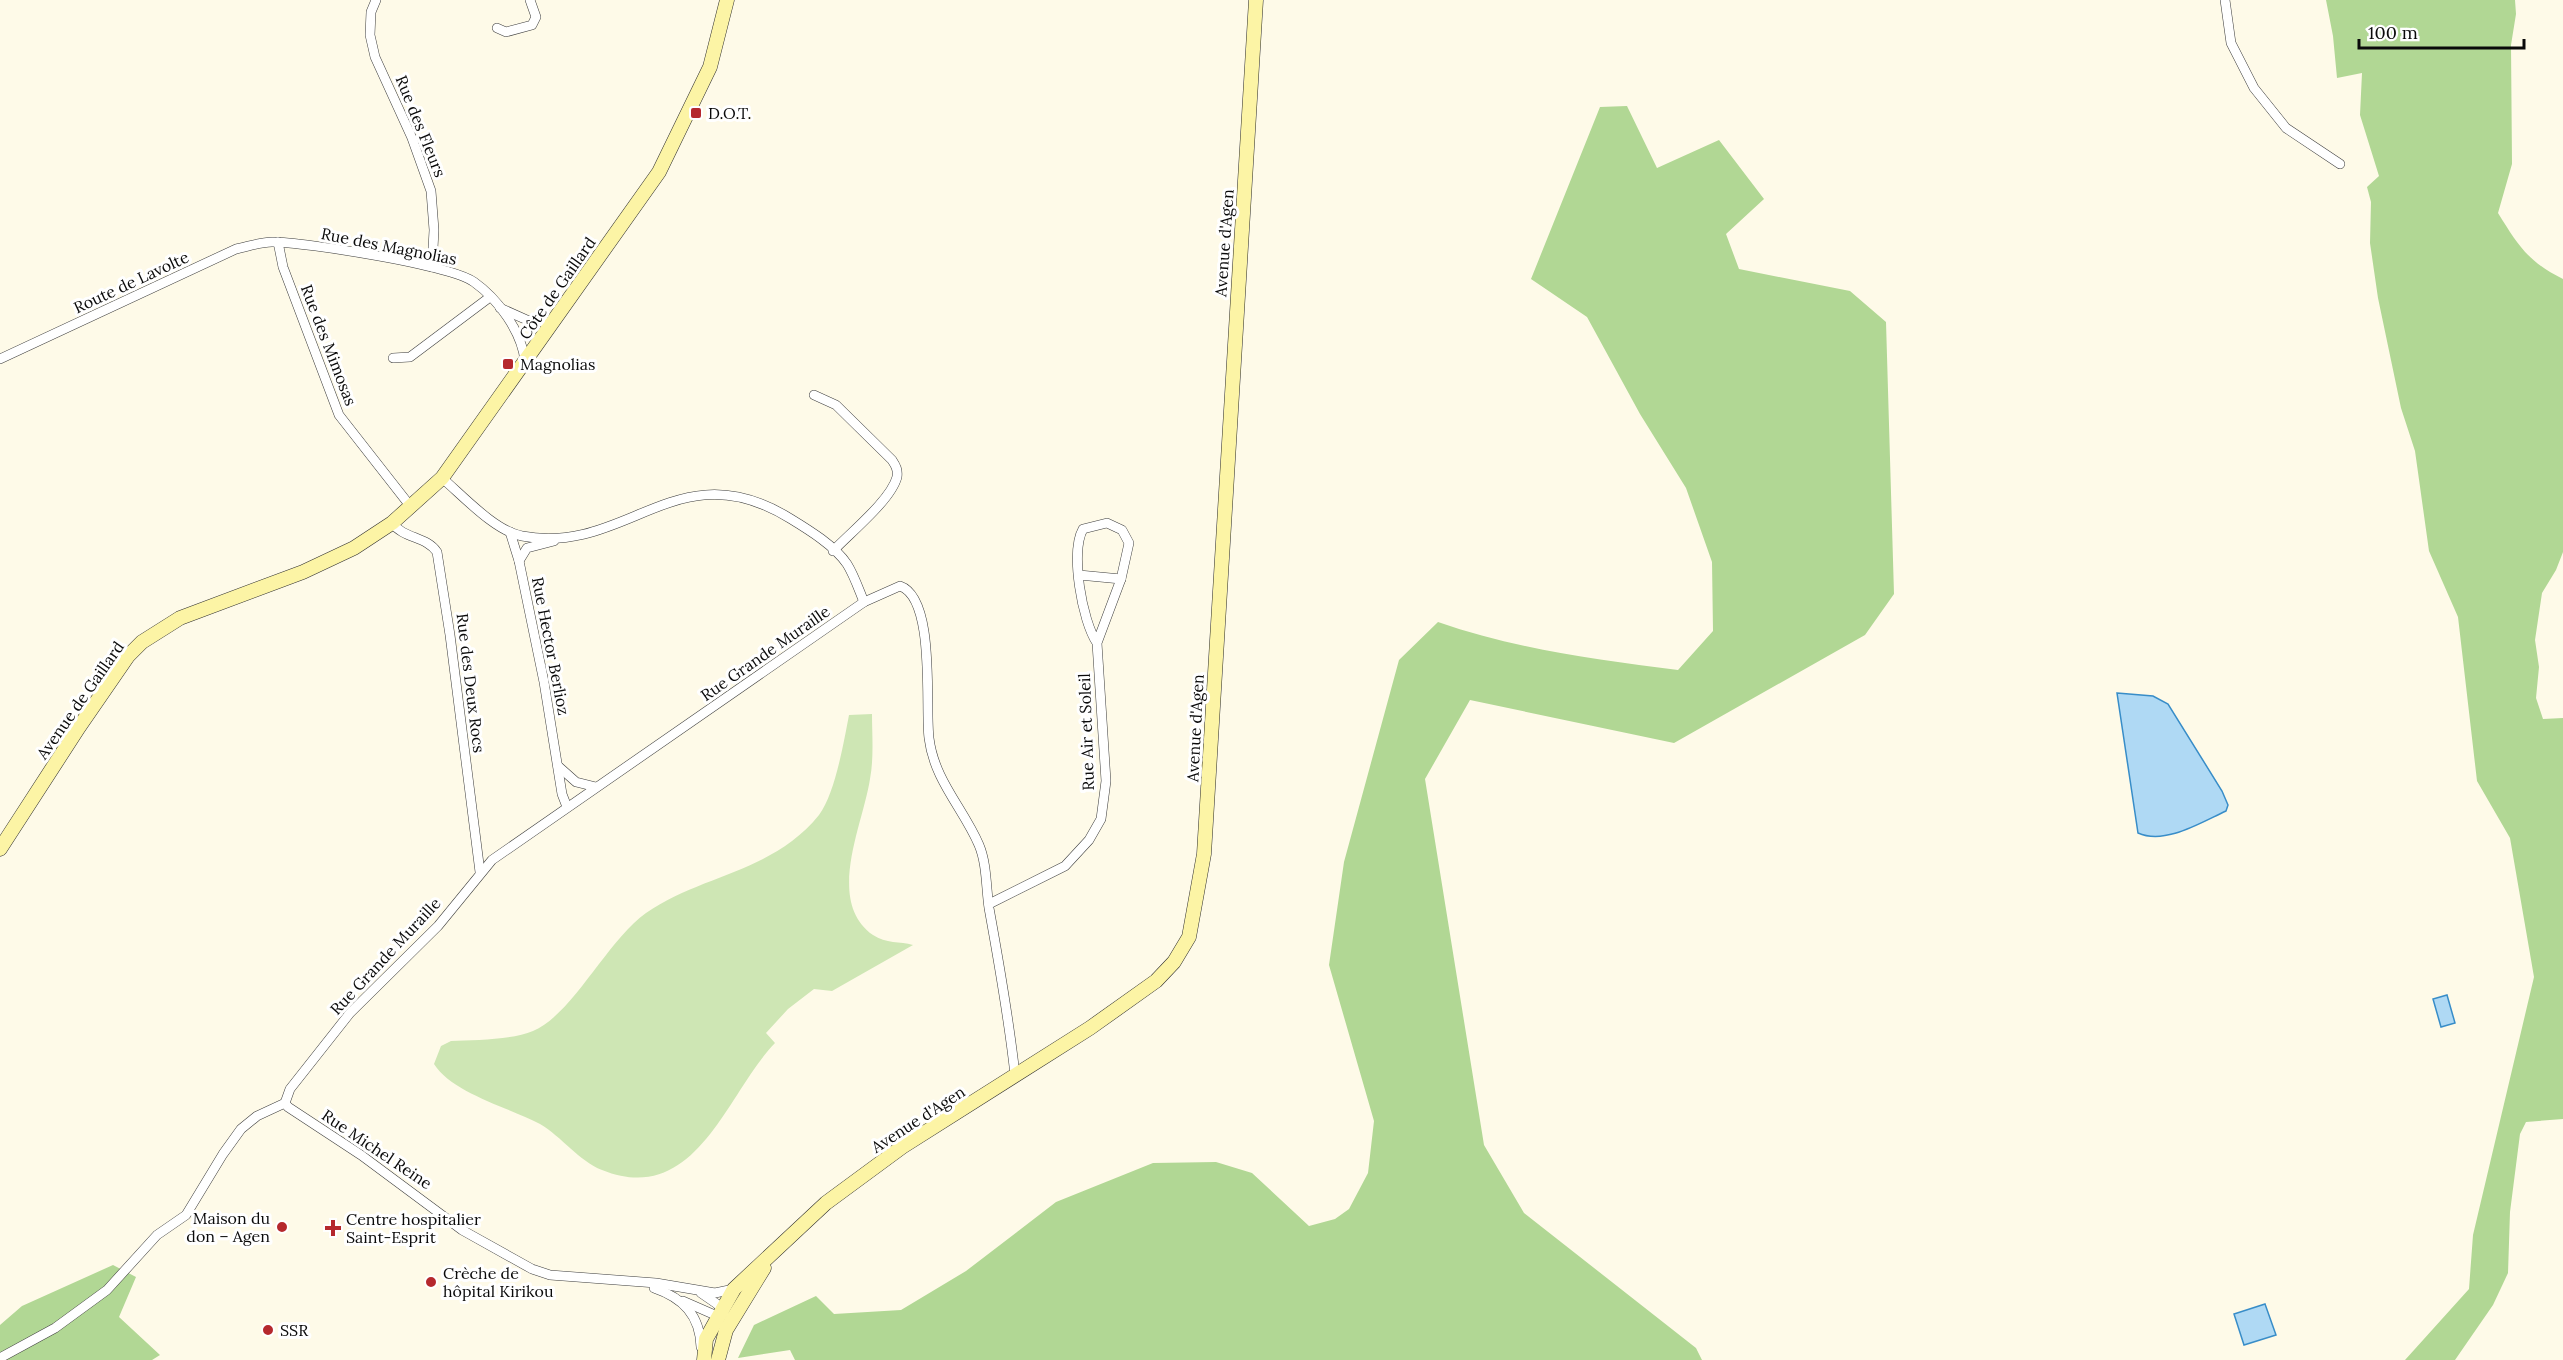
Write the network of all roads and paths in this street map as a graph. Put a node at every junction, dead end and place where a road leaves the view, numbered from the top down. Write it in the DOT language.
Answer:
graph roads {
  1 [pos="376,0"];
  2 [pos="530,0"];
  3 [pos="727,0"];
  4 [pos="1256,0"];
  5 [pos="2225,0"];
  6 [pos="497,28"];
  7 [pos="2340,164"];
  8 [pos="278,242"];
  9 [pos="432,267"];
  10 [pos="490,297"];
  11 [pos="497,306"];
  12 [pos="552,323"];
  13 [pos="393,358"];
  14 [pos="0,359"];
  15 [pos="525,362"];
  16 [pos="814,395"];
  17 [pos="442,478"];
  18 [pos="411,507"];
  19 [pos="392,523"];
  20 [pos="510,532"];
  21 [pos="577,536"];
  22 [pos="833,551"];
  23 [pos="519,561"];
  24 [pos="318,566"];
  25 [pos="1079,575"];
  26 [pos="1121,579"];
  27 [pos="864,602"];
  28 [pos="1096,643"];
  29 [pos="558,766"];
  30 [pos="596,787"];
  31 [pos="567,807"];
  32 [pos="0,849"];
  33 [pos="480,872"];
  34 [pos="989,904"];
  35 [pos="1015,1075"];
  36 [pos="285,1103"];
  37 [pos="777,1248"];
  38 [pos="617,1280"];
  39 [pos="734,1289"];
  40 [pos="699,1291"];
  41 [pos="683,1300"];
  42 [pos="738,1307"];
  43 [pos="721,1313"];
  44 [pos="0,1358"];
  45 [pos="703,1360"];
  46 [pos="710,1360"];
  47 [pos="718,1360"];
  1 -- 9 [label="street, Rue des Fleurs"];
  2 -- 6 [label="street"];
  3 -- 12 [label="main road, Côte de Gaillard"];
  4 -- 35 [label="main road, Avenue d'Agen"];
  5 -- 7 [label="street"];
  8 -- 9 [label="street, Rue des Magnolias"];
  8 -- 14 [label="street, Route de Lavolte"];
  8 -- 18 [label="street, Rue des Mimosas"];
  9 -- 10 [label="street, Rue des Magnolias"];
  10 -- 11 [label="street, Rue des Magnolias"];
  10 -- 13 [label="street"];
  11 -- 12 [label="street, Rue des Magnolias"];
  11 -- 15 [label="street"];
  12 -- 15 [label="main road, Côte de Gaillard"];
  15 -- 17 [label="main road, Côte de Gaillard"];
  16 -- 22 [label="street"];
  17 -- 18 [label="main road, Côte de Gaillard"];
  17 -- 20 [label="street"];
  18 -- 19 [label="main road, Côte de Gaillard"];
  19 -- 24 [label="main road, Côte de Gaillard"];
  19 -- 33 [label="street, Rue des Deux Rocs"];
  20 -- 21 [label="street"];
  20 -- 23 [label="street, Rue Hector Berlioz"];
  21 -- 22 [label="street"];
  21 -- 23 [label="street"];
  22 -- 27 [label="street"];
  23 -- 29 [label="street, Rue Hector Berlioz"];
  24 -- 32 [label="main road, Avenue de Gaillard"];
  25 -- 26 [label="street"];
  25 -- 26 [label="street, Rue Air et Soleil"];
  25 -- 28 [label="street, Rue Air et Soleil"];
  26 -- 28 [label="street, Rue Air et Soleil"];
  27 -- 30 [label="street, Rue Grande Muraille"];
  27 -- 34 [label="street, Rue Grande Muraille"];
  28 -- 34 [label="street, Rue Air et Soleil"];
  29 -- 30 [label="street"];
  29 -- 31 [label="street, Rue Hector Berlioz"];
  30 -- 31 [label="street, Rue Grande Muraille"];
  31 -- 33 [label="street, Rue Grande Muraille"];
  33 -- 36 [label="street, Rue Grande Muraille"];
  34 -- 35 [label="street, Rue Grande Muraille"];
  35 -- 37 [label="main road, Avenue d'Agen"];
  36 -- 38 [label="street, Rue Michel Reine"];
  36 -- 44 [label="street"];
  37 -- 39 [label="main road, Avenue d'Agen"];
  37 -- 42 [label="main road, Avenue d'Agen"];
  38 -- 40 [label="street, Rue Michel Reine"];
  38 -- 41 [label="street, Rue Michel Reine"];
  39 -- 40 [label="street, Rue Michel Reine"];
  39 -- 43 [label="main road, Avenue d'Agen"];
  40 -- 43 [label="street, Rue Michel Reine"];
  41 -- 43 [label="street, Rue Michel Reine"];
  41 -- 45 [label="street"];
  42 -- 43 [label="street"];
  42 -- 47 [label="main road, Avenue d'Agen"];
  43 -- 45 [label="main road, Avenue d'Agen"];
  43 -- 46 [label="street"];
}
